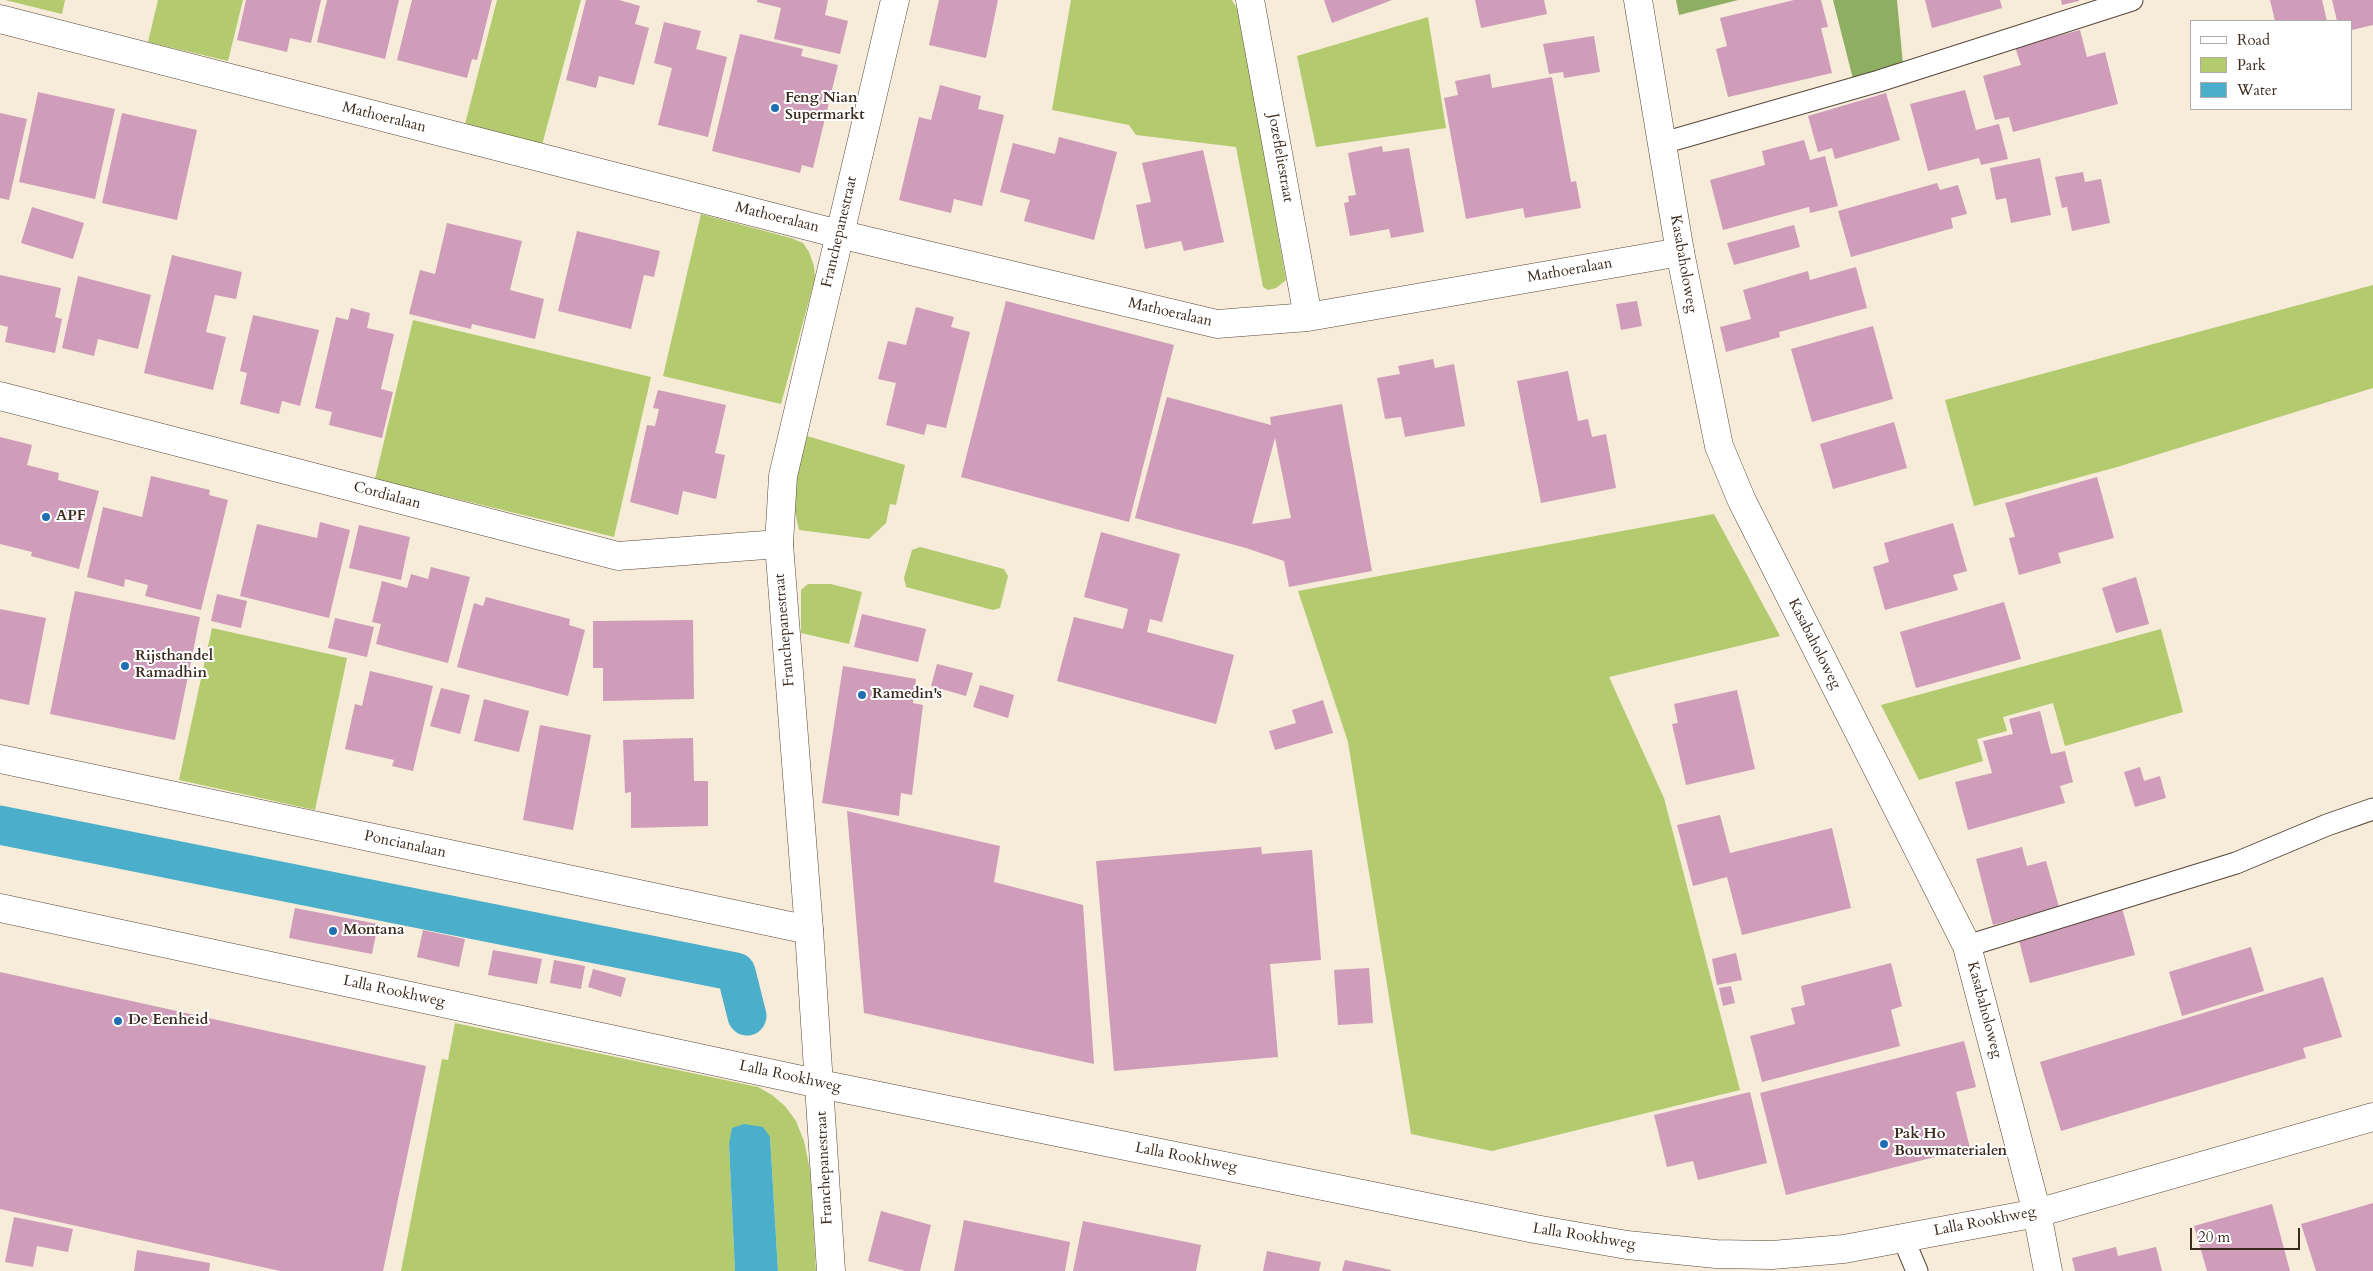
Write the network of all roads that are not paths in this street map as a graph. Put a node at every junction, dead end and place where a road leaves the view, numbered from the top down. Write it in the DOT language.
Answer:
graph roads {
  1 [pos="895,0"];
  2 [pos="1250,0"];
  3 [pos="1638,0"];
  4 [pos="2132,0"];
  5 [pos="0,19"];
  6 [pos="1663,143"];
  7 [pos="839,234"];
  8 [pos="1680,252"];
  9 [pos="1308,317"];
  10 [pos="0,396"];
  11 [pos="779,544"];
  12 [pos="0,759"];
  13 [pos="2373,809"];
  14 [pos="0,908"];
  15 [pos="810,930"];
  16 [pos="1967,946"];
  17 [pos="820,1084"];
  18 [pos="2373,1117"];
  19 [pos="2037,1213"];
  20 [pos="1904,1238"];
  21 [pos="831,1271"];
  22 [pos="1917,1271"];
  23 [pos="2048,1271"];
  1 -- 7 [label="street, Franchepanestraat"];
  2 -- 9 [label="street, Jozefleliestraat"];
  3 -- 6 [label="street, Kasabaholoweg"];
  4 -- 6 [label="lane"];
  5 -- 7 [label="street, Mathoeralaan"];
  6 -- 8 [label="street, Kasabaholoweg"];
  7 -- 9 [label="street, Mathoeralaan"];
  7 -- 11 [label="street, Franchepanestraat"];
  8 -- 9 [label="street, Mathoeralaan"];
  8 -- 16 [label="street, Kasabaholoweg"];
  10 -- 11 [label="street, Cordialaan"];
  11 -- 15 [label="street, Franchepanestraat"];
  12 -- 15 [label="street, Poncianalaan"];
  13 -- 16 [label="lane"];
  14 -- 17 [label="street, Lalla Rookhweg"];
  15 -- 17 [label="street, Franchepanestraat"];
  16 -- 19 [label="street, Kasabaholoweg"];
  17 -- 20 [label="street, Lalla Rookhweg"];
  17 -- 21 [label="street, Franchepanestraat"];
  18 -- 19 [label="street, Lalla Rookhweg"];
  19 -- 20 [label="street, Lalla Rookhweg"];
  19 -- 23 [label="street, Kasabaholoweg"];
  20 -- 22 [label="lane"];
}
